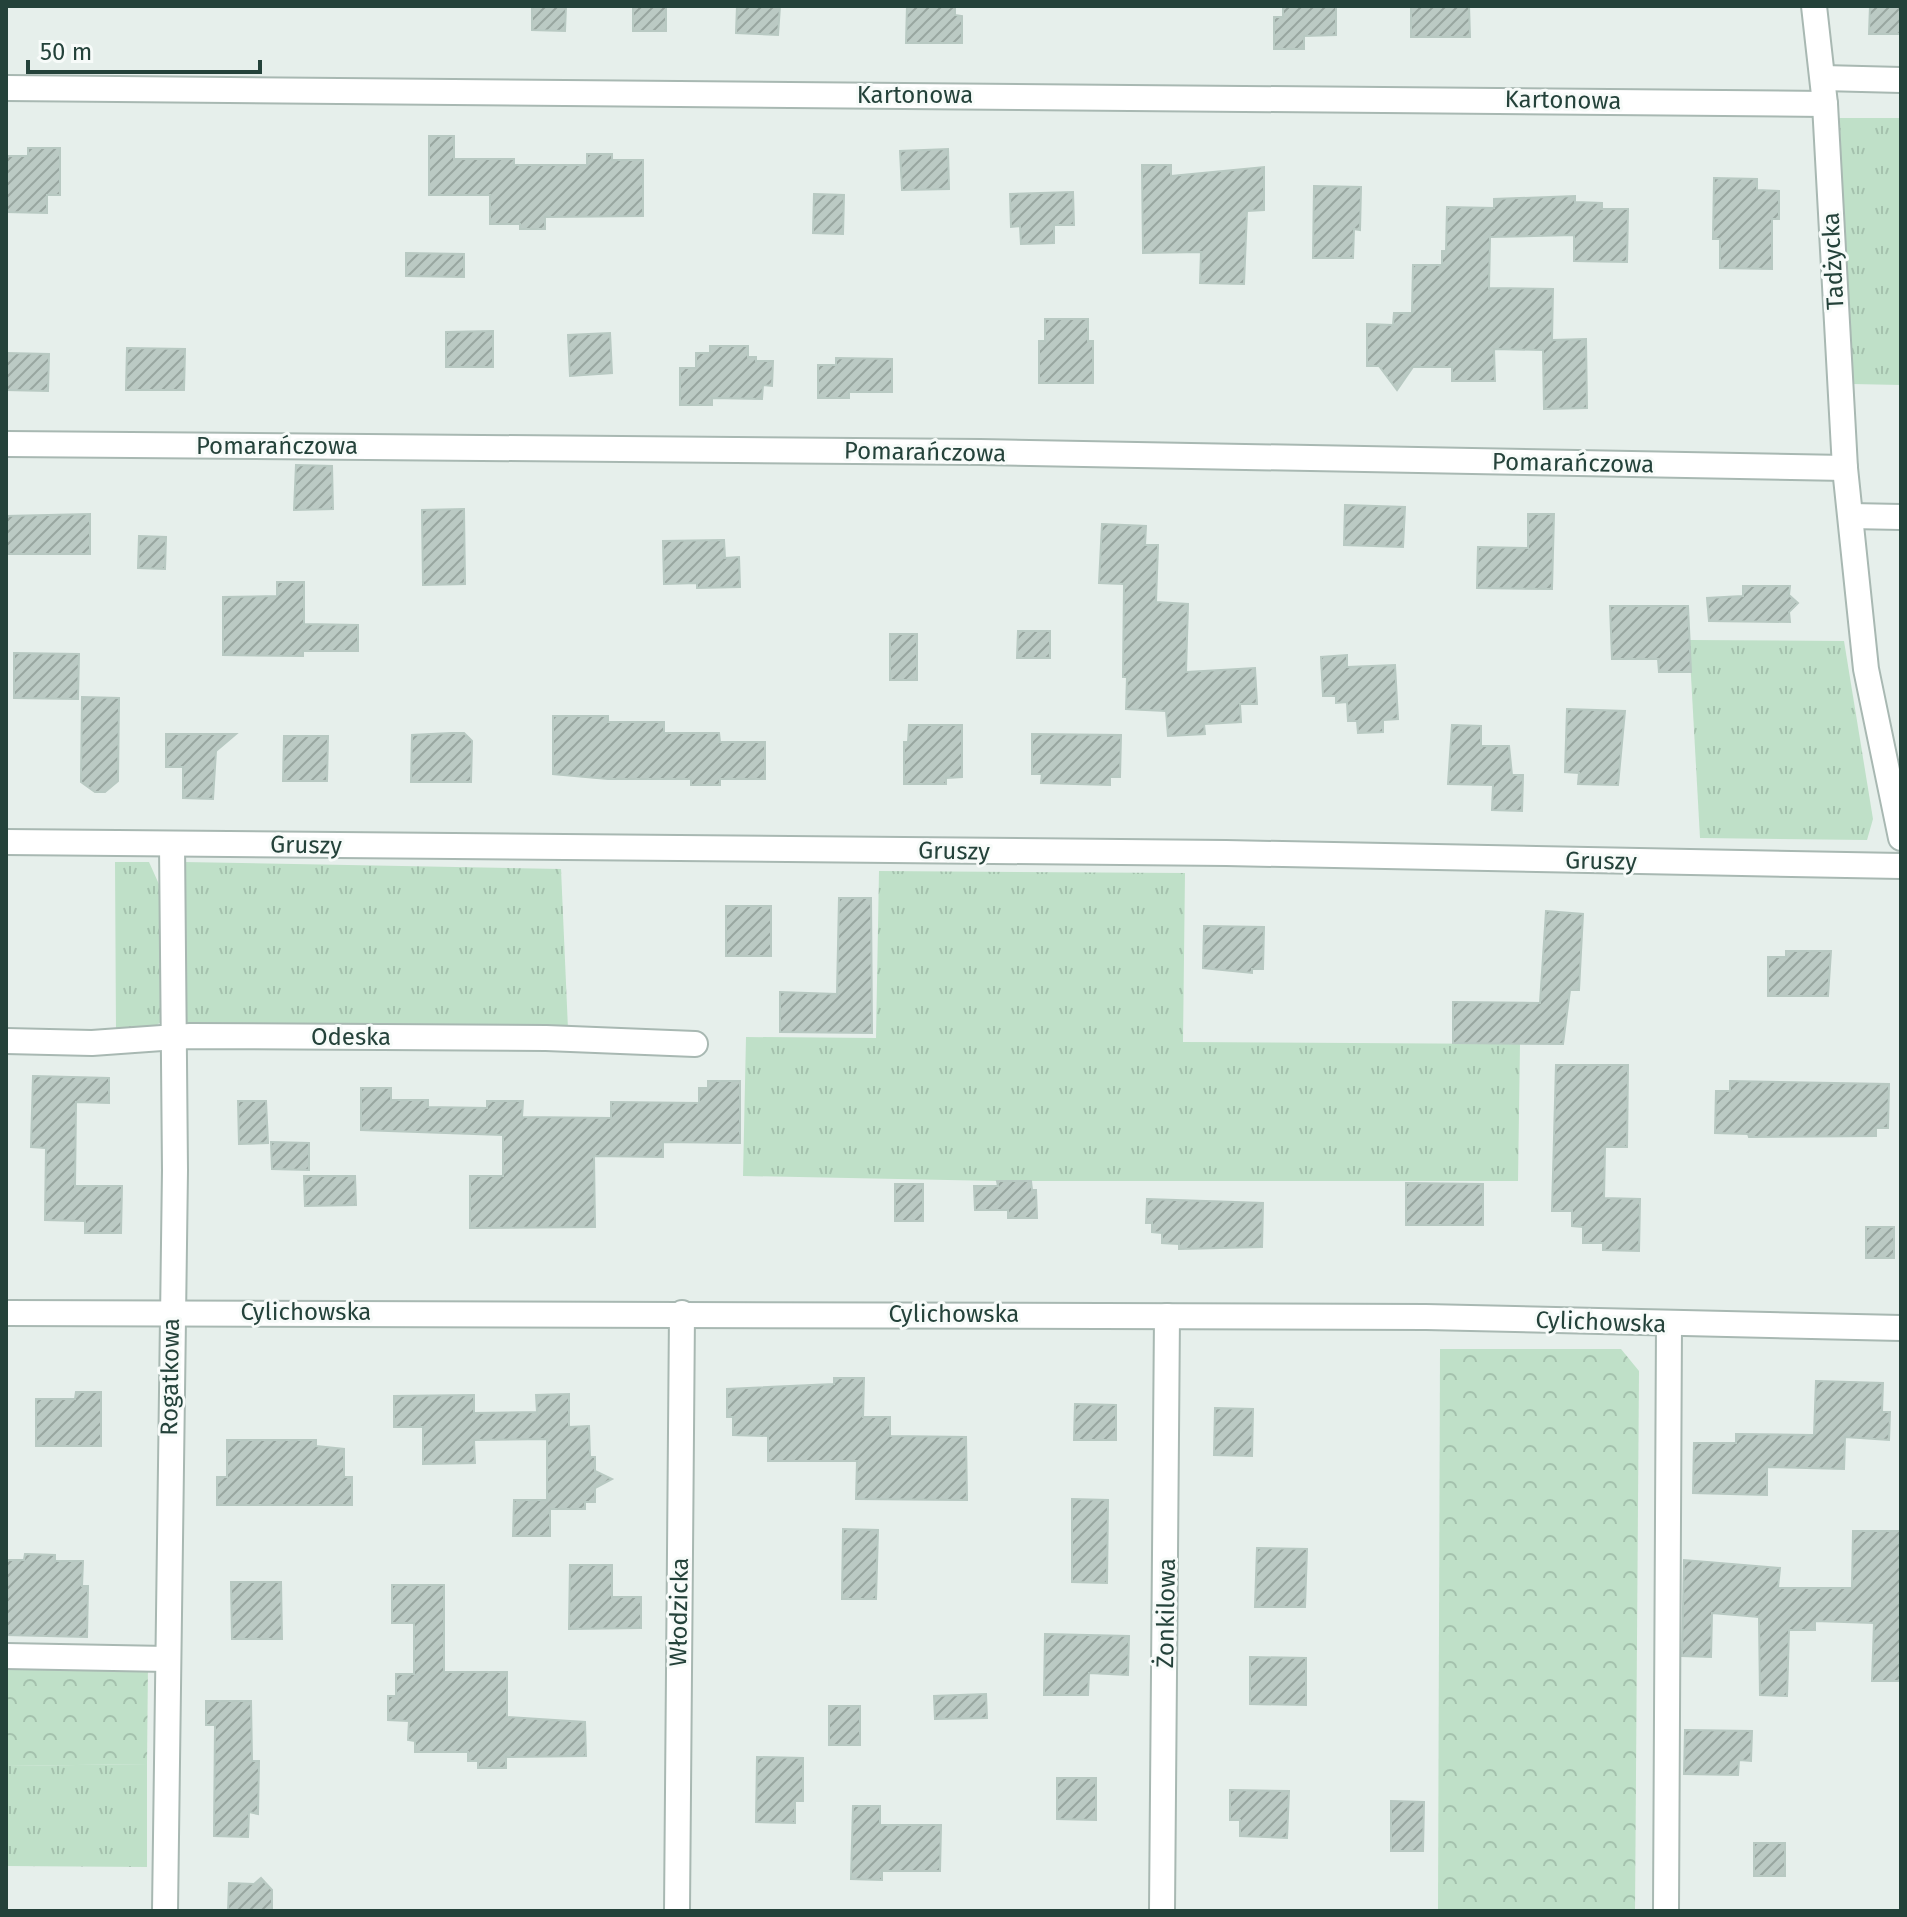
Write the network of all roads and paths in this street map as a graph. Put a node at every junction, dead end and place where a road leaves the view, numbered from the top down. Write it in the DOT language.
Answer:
graph roads {
  1 [pos="1814,6"];
  2 [pos="1823,78"];
  3 [pos="1901,80"];
  4 [pos="6,88"];
  5 [pos="1825,104"];
  6 [pos="6,444"];
  7 [pos="1845,468"];
  8 [pos="1851,516"];
  9 [pos="1901,517"];
  10 [pos="1901,838"];
  11 [pos="6,842"];
  12 [pos="172,844"];
  13 [pos="1901,866"];
  14 [pos="174,1038"];
  15 [pos="6,1041"];
  16 [pos="695,1044"];
  17 [pos="171,1311"];
  18 [pos="6,1313"];
  19 [pos="682,1313"];
  20 [pos="1167,1316"];
  21 [pos="1669,1324"];
  22 [pos="1901,1328"];
  23 [pos="6,1656"];
  24 [pos="167,1659"];
  25 [pos="165,1911"];
  26 [pos="677,1911"];
  27 [pos="1162,1911"];
  28 [pos="1666,1911"];
  1 -- 2 [label="street, Tadżycka"];
  2 -- 3 [label="street"];
  2 -- 5 [label="street, Tadżycka"];
  4 -- 5 [label="street, Kartonowa"];
  5 -- 7 [label="street, Tadżycka"];
  6 -- 7 [label="street, Pomarańczowa"];
  7 -- 8 [label="street, Tadżycka"];
  8 -- 9 [label="street"];
  8 -- 10 [label="street, Tadżycka"];
  11 -- 12 [label="street, Gruszy"];
  12 -- 13 [label="street, Gruszy"];
  12 -- 14 [label="street, Rogatkowa"];
  14 -- 15 [label="street, Odeska"];
  14 -- 16 [label="street, Odeska"];
  14 -- 17 [label="street, Rogatkowa"];
  17 -- 18 [label="street, Cylichowska"];
  17 -- 19 [label="street, Cylichowska"];
  17 -- 24 [label="street, Rogatkowa"];
  19 -- 20 [label="street, Cylichowska"];
  19 -- 26 [label="street, Włodzicka"];
  20 -- 21 [label="street, Cylichowska"];
  20 -- 27 [label="street, Żonkilowa"];
  21 -- 22 [label="street, Cylichowska"];
  21 -- 28 [label="street"];
  23 -- 24 [label="street"];
  24 -- 25 [label="street, Rogatkowa"];
}
